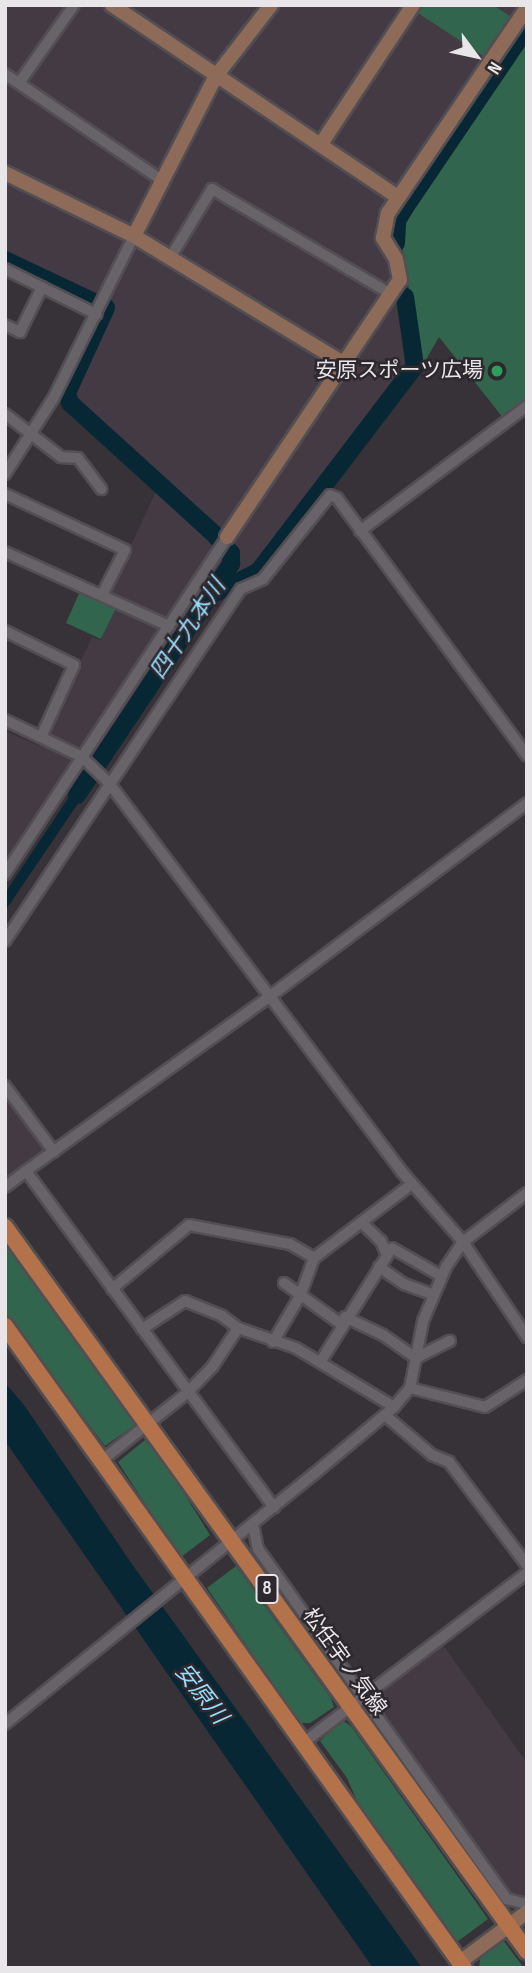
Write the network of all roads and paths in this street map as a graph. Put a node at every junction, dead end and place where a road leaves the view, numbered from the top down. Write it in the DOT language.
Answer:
graph roads {
  1 [pos="74,5"];
  2 [pos="112,5"];
  3 [pos="271,5"];
  4 [pos="413,5"];
  5 [pos="527,8"];
  6 [pos="5,74"];
  7 [pos="216,76"];
  8 [pos="19,83"];
  9 [pos="320,144"];
  10 [pos="5,173"];
  11 [pos="163,181"];
  12 [pos="398,197"];
  13 [pos="134,236"];
  14 [pos="170,258"];
  15 [pos="5,269"];
  16 [pos="43,287"];
  17 [pos="391,294"];
  18 [pos="96,314"];
  19 [pos="5,325"];
  20 [pos="343,363"];
  21 [pos="527,406"];
  22 [pos="5,414"];
  23 [pos="29,435"];
  24 [pos="5,474"];
  25 [pos="101,489"];
  26 [pos="5,494"];
  27 [pos="360,531"];
  28 [pos="224,542"];
  29 [pos="5,552"];
  30 [pos="102,595"];
  31 [pos="169,626"];
  32 [pos="5,631"];
  33 [pos="5,720"];
  34 [pos="41,737"];
  35 [pos="527,756"];
  36 [pos="85,760"];
  37 [pos="107,781"];
  38 [pos="527,803"];
  39 [pos="5,874"];
  40 [pos="5,941"];
  41 [pos="269,997"];
  42 [pos="5,1086"];
  43 [pos="54,1152"];
  44 [pos="26,1171"];
  45 [pos="412,1184"];
  46 [pos="5,1186"];
  47 [pos="527,1194"];
  48 [pos="361,1222"];
  49 [pos="5,1227"];
  50 [pos="463,1242"];
  51 [pos="387,1255"];
  52 [pos="313,1258"];
  53 [pos="379,1267"];
  54 [pos="441,1276"];
  55 [pos="284,1283"];
  56 [pos="112,1289"];
  57 [pos="432,1294"];
  58 [pos="300,1296"];
  59 [pos="343,1321"];
  60 [pos="5,1326"];
  61 [pos="238,1328"];
  62 [pos="142,1329"];
  63 [pos="527,1337"];
  64 [pos="450,1340"];
  65 [pos="273,1342"];
  66 [pos="416,1357"];
  67 [pos="321,1361"];
  68 [pos="527,1380"];
  69 [pos="410,1388"];
  70 [pos="188,1392"];
  71 [pos="394,1407"];
  72 [pos="385,1415"];
  73 [pos="149,1426"];
  74 [pos="101,1461"];
  75 [pos="274,1507"];
  76 [pos="253,1524"];
  77 [pos="233,1541"];
  78 [pos="527,1564"];
  79 [pos="527,1573"];
  80 [pos="181,1585"];
  81 [pos="363,1696"];
  82 [pos="349,1706"];
  83 [pos="5,1724"];
  84 [pos="303,1743"];
  85 [pos="527,1904"];
  86 [pos="527,1912"];
  87 [pos="509,1925"];
  88 [pos="527,1951"];
  89 [pos="462,1965"];
  1 -- 8 [label="street"];
  2 -- 7 [label="street"];
  3 -- 7 [label="street"];
  4 -- 9 [label="street"];
  5 -- 12 [label="street"];
  6 -- 8 [label="street"];
  7 -- 9 [label="street"];
  7 -- 11 [label="street"];
  8 -- 11 [label="street"];
  9 -- 12 [label="street"];
  10 -- 13 [label="street"];
  11 -- 13 [label="street"];
  12 -- 17 [label="street"];
  13 -- 14 [label="street"];
  13 -- 18 [label="street"];
  14 -- 17 [label="street"];
  14 -- 20 [label="street"];
  15 -- 16 [label="street"];
  16 -- 18 [label="street"];
  16 -- 19 [label="street"];
  17 -- 20 [label="street"];
  18 -- 23 [label="street"];
  20 -- 28 [label="street"];
  21 -- 27 [label="street"];
  22 -- 23 [label="street"];
  23 -- 24 [label="street"];
  23 -- 25 [label="street"];
  26 -- 30 [label="street"];
  27 -- 35 [label="street"];
  27 -- 37 [label="street"];
  28 -- 31 [label="street"];
  29 -- 30 [label="street"];
  30 -- 31 [label="street"];
  31 -- 36 [label="street"];
  32 -- 34 [label="street"];
  33 -- 34 [label="street"];
  34 -- 36 [label="street"];
  36 -- 37 [label="street"];
  36 -- 39 [label="street"];
  37 -- 40 [label="street"];
  37 -- 41 [label="street"];
  38 -- 41 [label="street"];
  41 -- 43 [label="street"];
  41 -- 45 [label="street"];
  42 -- 43 [label="street"];
  43 -- 44 [label="street"];
  44 -- 46 [label="street"];
  44 -- 56 [label="street"];
  45 -- 48 [label="street"];
  45 -- 50 [label="street"];
  47 -- 50 [label="street"];
  48 -- 51 [label="street"];
  48 -- 52 [label="street"];
  49 -- 73 [label="main road, 松任宇ノ気線 / 8"];
  50 -- 54 [label="street"];
  50 -- 63 [label="street"];
  51 -- 53 [label="street"];
  51 -- 54 [label="street"];
  52 -- 56 [label="street"];
  52 -- 58 [label="street"];
  53 -- 57 [label="street"];
  53 -- 59 [label="street"];
  54 -- 57 [label="street"];
  55 -- 58 [label="street"];
  56 -- 62 [label="street"];
  57 -- 66 [label="street"];
  58 -- 59 [label="street"];
  58 -- 65 [label="street"];
  59 -- 66 [label="street"];
  59 -- 67 [label="street"];
  60 -- 74 [label="main road"];
  61 -- 62 [label="street"];
  61 -- 65 [label="street"];
  61 -- 70 [label="street"];
  62 -- 70 [label="street"];
  64 -- 66 [label="street"];
  65 -- 67 [label="street"];
  66 -- 69 [label="street"];
  67 -- 71 [label="street"];
  68 -- 69 [label="street"];
  69 -- 71 [label="street"];
  70 -- 73 [label="street"];
  70 -- 75 [label="street"];
  71 -- 72 [label="street"];
  72 -- 75 [label="street"];
  72 -- 78 [label="street"];
  73 -- 74 [label="street"];
  73 -- 77 [label="main road, 松任宇ノ気線 / 8"];
  74 -- 80 [label="main road"];
  75 -- 76 [label="street"];
  76 -- 77 [label="street"];
  76 -- 81 [label="street"];
  77 -- 80 [label="street"];
  77 -- 82 [label="main road, 松任宇ノ気線 / 8"];
  79 -- 81 [label="street"];
  80 -- 83 [label="street"];
  80 -- 84 [label="main road"];
  81 -- 82 [label="street"];
  81 -- 85 [label="street"];
  82 -- 84 [label="street"];
  82 -- 87 [label="main road, 松任宇ノ気線 / 8"];
  84 -- 89 [label="main road"];
  86 -- 87 [label="street"];
  87 -- 88 [label="main road, 松任宇ノ気線 / 8"];
  87 -- 89 [label="street"];
}
